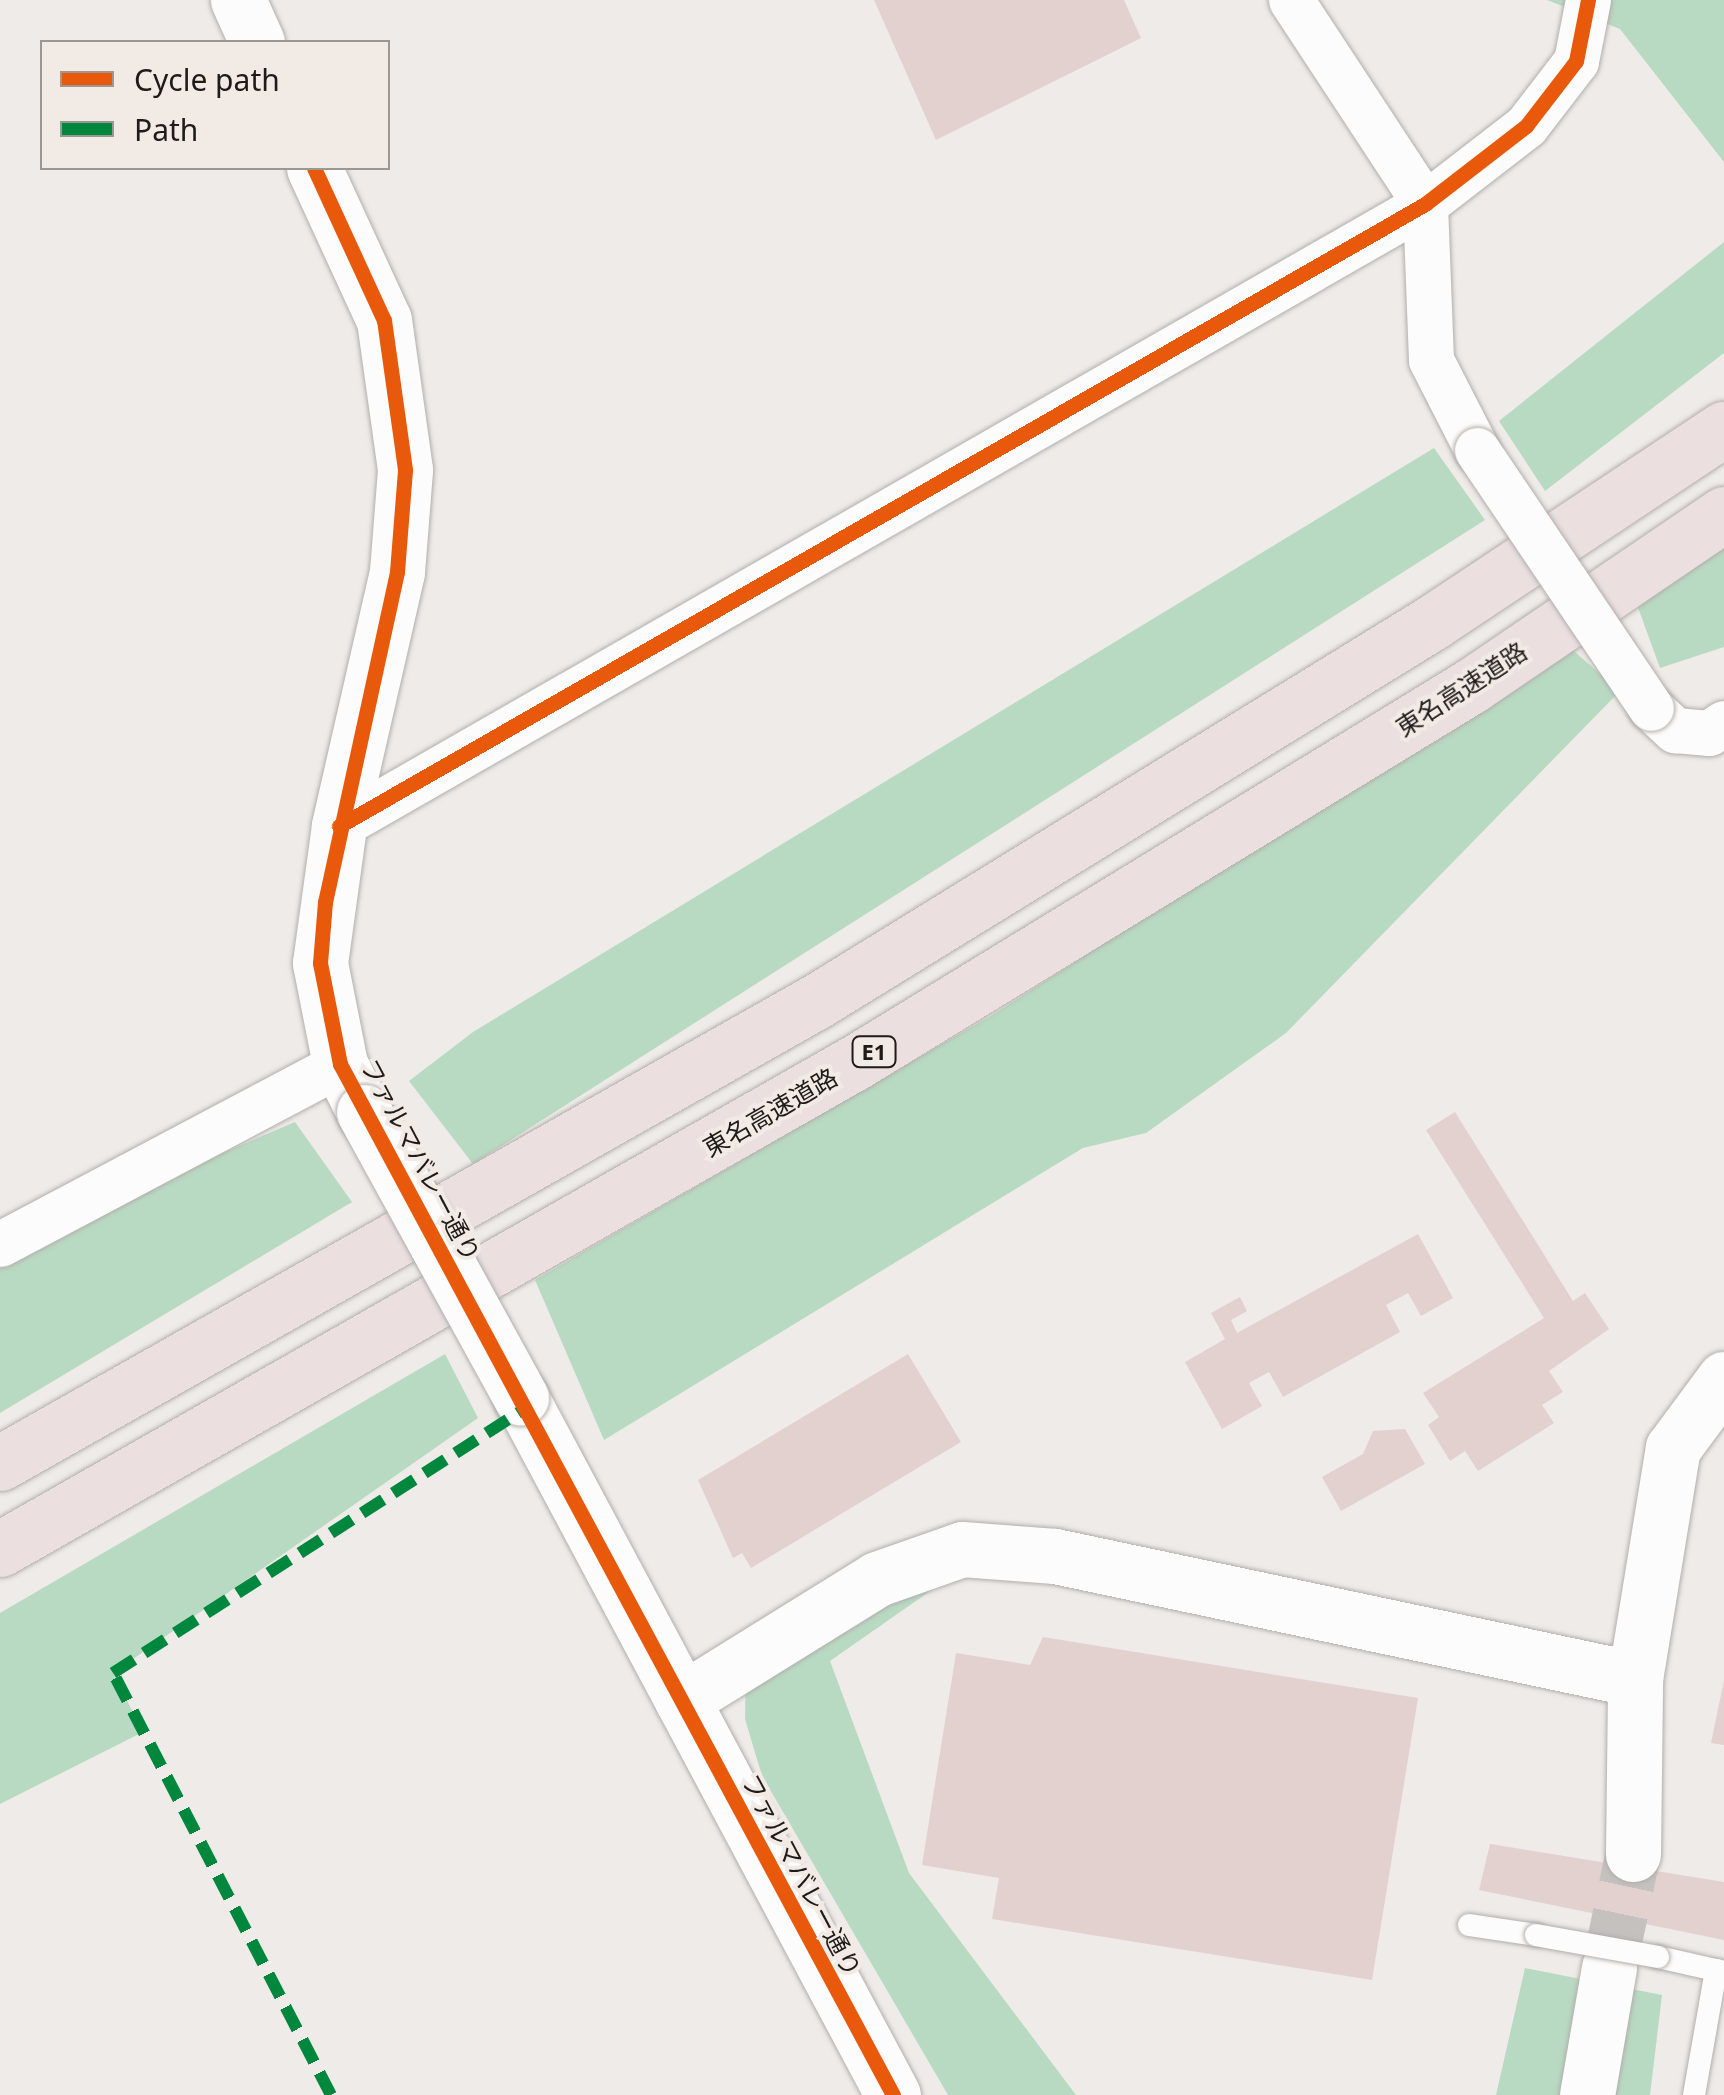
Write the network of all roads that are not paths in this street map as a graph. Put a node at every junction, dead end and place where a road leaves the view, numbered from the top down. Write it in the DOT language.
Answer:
graph roads {
  1 [pos="238,0"];
  2 [pos="1291,0"];
  3 [pos="1588,0"];
  4 [pos="256,40"];
  5 [pos="315,170"];
  6 [pos="1426,204"];
  7 [pos="1724,429"];
  8 [pos="1724,514"];
  9 [pos="1724,724"];
  10 [pos="339,826"];
  11 [pos="352,1088"];
  12 [pos="0,1244"];
  13 [pos="1724,1379"];
  14 [pos="0,1463"];
  15 [pos="0,1550"];
  16 [pos="1636,1679"];
  17 [pos="682,1700"];
  18 [pos="1633,1854"];
  19 [pos="1469,1924"];
  20 [pos="1634,1962"];
  21 [pos="1720,1971"];
  22 [pos="893,2095"];
  23 [pos="1587,2095"];
  24 [pos="1694,2095"];
  1 -- 4 [label="street"];
  2 -- 6 [label="street"];
  3 -- 6 [label="street"];
  5 -- 10 [label="street, ファルマバレー通り"];
  6 -- 9 [label="street, bridge"];
  6 -- 10 [label="street"];
  7 -- 14 [label="highway"];
  8 -- 15 [label="highway, 東名高速道路 / E1"];
  10 -- 11 [label="street, ファルマバレー通り"];
  11 -- 12 [label="street"];
  11 -- 17 [label="street, ファルマバレー通り, bridge"];
  13 -- 16 [label="street"];
  16 -- 17 [label="street"];
  16 -- 18 [label="street"];
  17 -- 22 [label="street, ファルマバレー通り"];
  19 -- 20 [label="lane, bridge"];
  20 -- 21 [label="lane"];
  20 -- 23 [label="street"];
  21 -- 24 [label="lane"];
}
